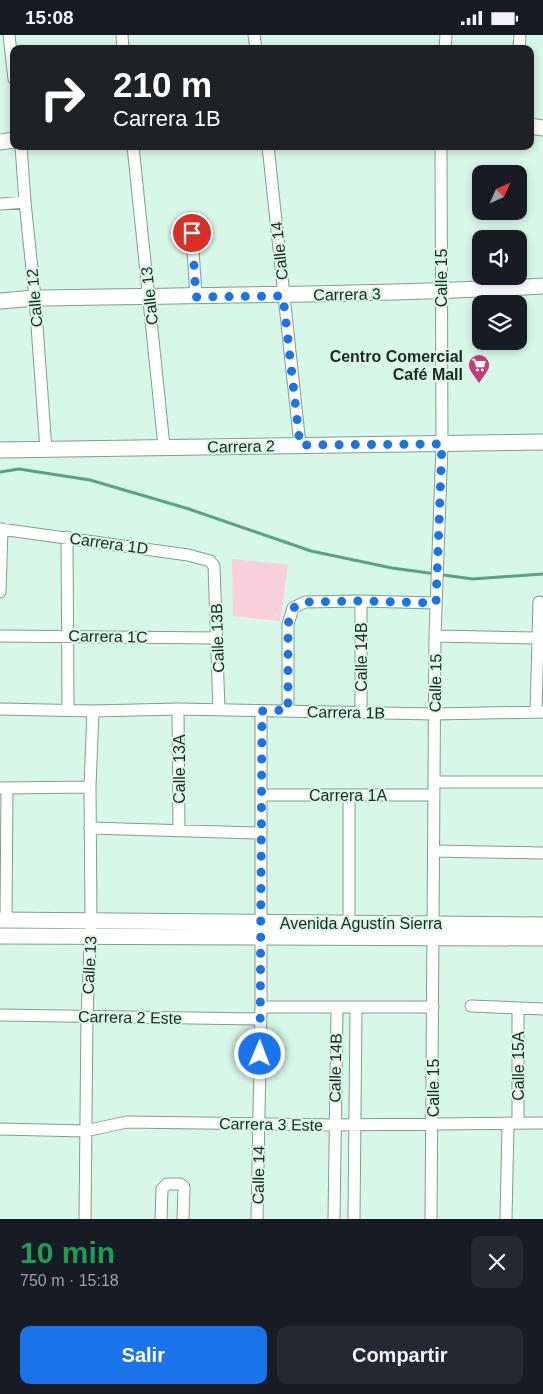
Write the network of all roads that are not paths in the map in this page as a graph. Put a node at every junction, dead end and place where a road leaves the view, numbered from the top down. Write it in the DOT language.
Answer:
graph roads {
  1 [pos="21,150"];
  2 [pos="133,150"];
  3 [pos="268,150"];
  4 [pos="441,150"];
  5 [pos="25,202"];
  6 [pos="0,204"];
  7 [pos="192,233"];
  8 [pos="543,286"];
  9 [pos="441,292"];
  10 [pos="149,296"];
  11 [pos="283,296"];
  12 [pos="196,297"];
  13 [pos="35,298"];
  14 [pos="0,301"];
  15 [pos="543,442"];
  16 [pos="442,444"];
  17 [pos="300,445"];
  18 [pos="164,446"];
  19 [pos="0,450"];
  20 [pos="46,450"];
  21 [pos="1,529"];
  22 [pos="67,537"];
  23 [pos="214,567"];
  24 [pos="0,592"];
  25 [pos="361,601"];
  26 [pos="539,602"];
  27 [pos="436,603"];
  28 [pos="69,635"];
  29 [pos="0,636"];
  30 [pos="435,637"];
  31 [pos="217,638"];
  32 [pos="537,638"];
  33 [pos="0,709"];
  34 [pos="178,709"];
  35 [pos="68,710"];
  36 [pos="220,710"];
  37 [pos="288,710"];
  38 [pos="93,711"];
  39 [pos="262,711"];
  40 [pos="361,712"];
  41 [pos="539,712"];
  42 [pos="435,714"];
  43 [pos="435,782"];
  44 [pos="543,782"];
  45 [pos="90,787"];
  46 [pos="3,788"];
  47 [pos="262,795"];
  48 [pos="349,795"];
  49 [pos="434,795"];
  50 [pos="90,828"];
  51 [pos="179,829"];
  52 [pos="260,833"];
  53 [pos="435,851"];
  54 [pos="543,853"];
  55 [pos="3,920"];
  56 [pos="91,922"];
  57 [pos="261,922"];
  58 [pos="349,923"];
  59 [pos="543,925"];
  60 [pos="433,930"];
  61 [pos="0,937"];
  62 [pos="90,937"];
  63 [pos="261,938"];
  64 [pos="543,938"];
  65 [pos="471,1006"];
  66 [pos="261,1007"];
  67 [pos="337,1007"];
  68 [pos="356,1007"];
  69 [pos="433,1007"];
  70 [pos="518,1009"];
  71 [pos="543,1009"];
  72 [pos="0,1015"];
  73 [pos="87,1016"];
  74 [pos="261,1019"];
  75 [pos="259,1123"];
  76 [pos="543,1123"];
  77 [pos="433,1124"];
  78 [pos="513,1124"];
  79 [pos="334,1125"];
  80 [pos="354,1125"];
  81 [pos="0,1129"];
  82 [pos="85,1131"];
  83 [pos="86,1219"];
  84 [pos="161,1219"];
  85 [pos="183,1219"];
  86 [pos="257,1219"];
  87 [pos="334,1219"];
  88 [pos="354,1219"];
  89 [pos="431,1219"];
  90 [pos="506,1219"];
  1 -- 5 [label="street, Calle 12"];
  2 -- 10 [label="street, Calle 13"];
  3 -- 11 [label="street, Calle 14"];
  4 -- 9 [label="street, Calle 15"];
  5 -- 6 [label="street"];
  5 -- 13 [label="street, Calle 12"];
  7 -- 12 [label="street"];
  8 -- 9 [label="main road, Carrera 3"];
  9 -- 11 [label="main road, Carrera 3"];
  9 -- 16 [label="street, Calle 15"];
  10 -- 12 [label="main road, Carrera 3"];
  10 -- 13 [label="main road, Carrera 3"];
  10 -- 18 [label="street, Calle 13"];
  11 -- 12 [label="main road, Carrera 3"];
  11 -- 17 [label="street, Calle 14"];
  13 -- 14 [label="main road, Carrera 3"];
  13 -- 20 [label="street, Calle 12"];
  15 -- 16 [label="main road, Carrera 2"];
  16 -- 17 [label="main road, Carrera 2"];
  16 -- 27 [label="street, Calle 15"];
  17 -- 18 [label="main road, Carrera 2"];
  18 -- 20 [label="main road, Carrera 2"];
  19 -- 20 [label="main road, Carrera 2"];
  21 -- 22 [label="street, Carrera 1D"];
  21 -- 24 [label="street"];
  22 -- 23 [label="street, Carrera 1D"];
  22 -- 28 [label="street"];
  23 -- 31 [label="street, Calle 13B"];
  25 -- 27 [label="street"];
  25 -- 37 [label="street"];
  25 -- 40 [label="street, Calle 14B"];
  26 -- 32 [label="street"];
  27 -- 30 [label="street, Calle 15"];
  28 -- 29 [label="street, Carrera 1C"];
  28 -- 31 [label="street, Carrera 1C"];
  28 -- 35 [label="street"];
  30 -- 32 [label="street"];
  30 -- 42 [label="street, Calle 15"];
  31 -- 36 [label="street, Calle 13B"];
  32 -- 41 [label="street"];
  33 -- 35 [label="street, Carrera 1B"];
  34 -- 36 [label="street, Carrera 1B"];
  34 -- 38 [label="street, Carrera 1B"];
  34 -- 51 [label="street, Calle 13A"];
  35 -- 38 [label="street, Carrera 1B"];
  36 -- 39 [label="street, Carrera 1B"];
  37 -- 39 [label="street, Carrera 1B"];
  37 -- 40 [label="street, Carrera 1B"];
  38 -- 45 [label="street, Calle 13"];
  39 -- 47 [label="street, Calle 14"];
  40 -- 42 [label="street, Carrera 1B"];
  41 -- 42 [label="street, Carrera 1B"];
  42 -- 43 [label="street, Calle 15"];
  43 -- 44 [label="street"];
  43 -- 49 [label="street, Calle 15"];
  45 -- 46 [label="street"];
  45 -- 50 [label="street, Calle 13"];
  46 -- 55 [label="street"];
  47 -- 48 [label="street, Carrera 1A"];
  47 -- 52 [label="street, Calle 14"];
  48 -- 49 [label="street, Carrera 1A"];
  48 -- 58 [label="street"];
  49 -- 53 [label="street, Calle 15"];
  50 -- 51 [label="street"];
  50 -- 56 [label="street, Calle 13"];
  51 -- 52 [label="street"];
  52 -- 57 [label="street, Calle 14"];
  53 -- 54 [label="street"];
  53 -- 60 [label="street, Calle 15"];
  55 -- 56 [label="main road, Avenida Agustín Sierra"];
  56 -- 57 [label="main road, Avenida Agustín Sierra"];
  56 -- 62 [label="street, Calle 13"];
  57 -- 58 [label="main road, Avenida Agustín Sierra"];
  57 -- 63 [label="street, Calle 14"];
  58 -- 60 [label="main road, Avenida Agustín Sierra"];
  59 -- 60 [label="main road, Avenida Agustín Sierra"];
  60 -- 63 [label="main road, Avenida Agustín Sierra"];
  60 -- 64 [label="main road, Avenida Agustín Sierra"];
  60 -- 69 [label="street, Calle 15"];
  61 -- 62 [label="main road, Avenida Agustín Sierra"];
  62 -- 63 [label="main road, Avenida Agustín Sierra"];
  62 -- 73 [label="street, Calle 13"];
  63 -- 66 [label="street, Calle 14"];
  65 -- 70 [label="street"];
  66 -- 67 [label="street"];
  66 -- 74 [label="street, Calle 14"];
  67 -- 68 [label="street"];
  67 -- 79 [label="street, Calle 14B"];
  68 -- 69 [label="street"];
  68 -- 80 [label="street, Calle 14B"];
  69 -- 77 [label="street, Calle 15"];
  70 -- 71 [label="street"];
  70 -- 78 [label="street, Calle 15A"];
  72 -- 73 [label="street, Carrera 2 Este"];
  73 -- 74 [label="street, Carrera 2 Este"];
  73 -- 82 [label="street, Calle 13"];
  74 -- 75 [label="street, Calle 14"];
  75 -- 79 [label="street, Carrera 3 Este"];
  75 -- 82 [label="street, Carrera 3 Este"];
  75 -- 86 [label="street, Calle 14"];
  76 -- 78 [label="street, Carrera 3 Este"];
  77 -- 78 [label="street, Carrera 3 Este"];
  77 -- 80 [label="street, Carrera 3 Este"];
  77 -- 89 [label="street, Calle 15"];
  78 -- 90 [label="street, Calle 15A"];
  79 -- 80 [label="street, Carrera 3 Este"];
  79 -- 87 [label="street, Calle 14B"];
  80 -- 88 [label="street, Calle 14B"];
  81 -- 82 [label="street, Carrera 3 Este"];
  82 -- 83 [label="street, Calle 13"];
  84 -- 85 [label="street"];
}
